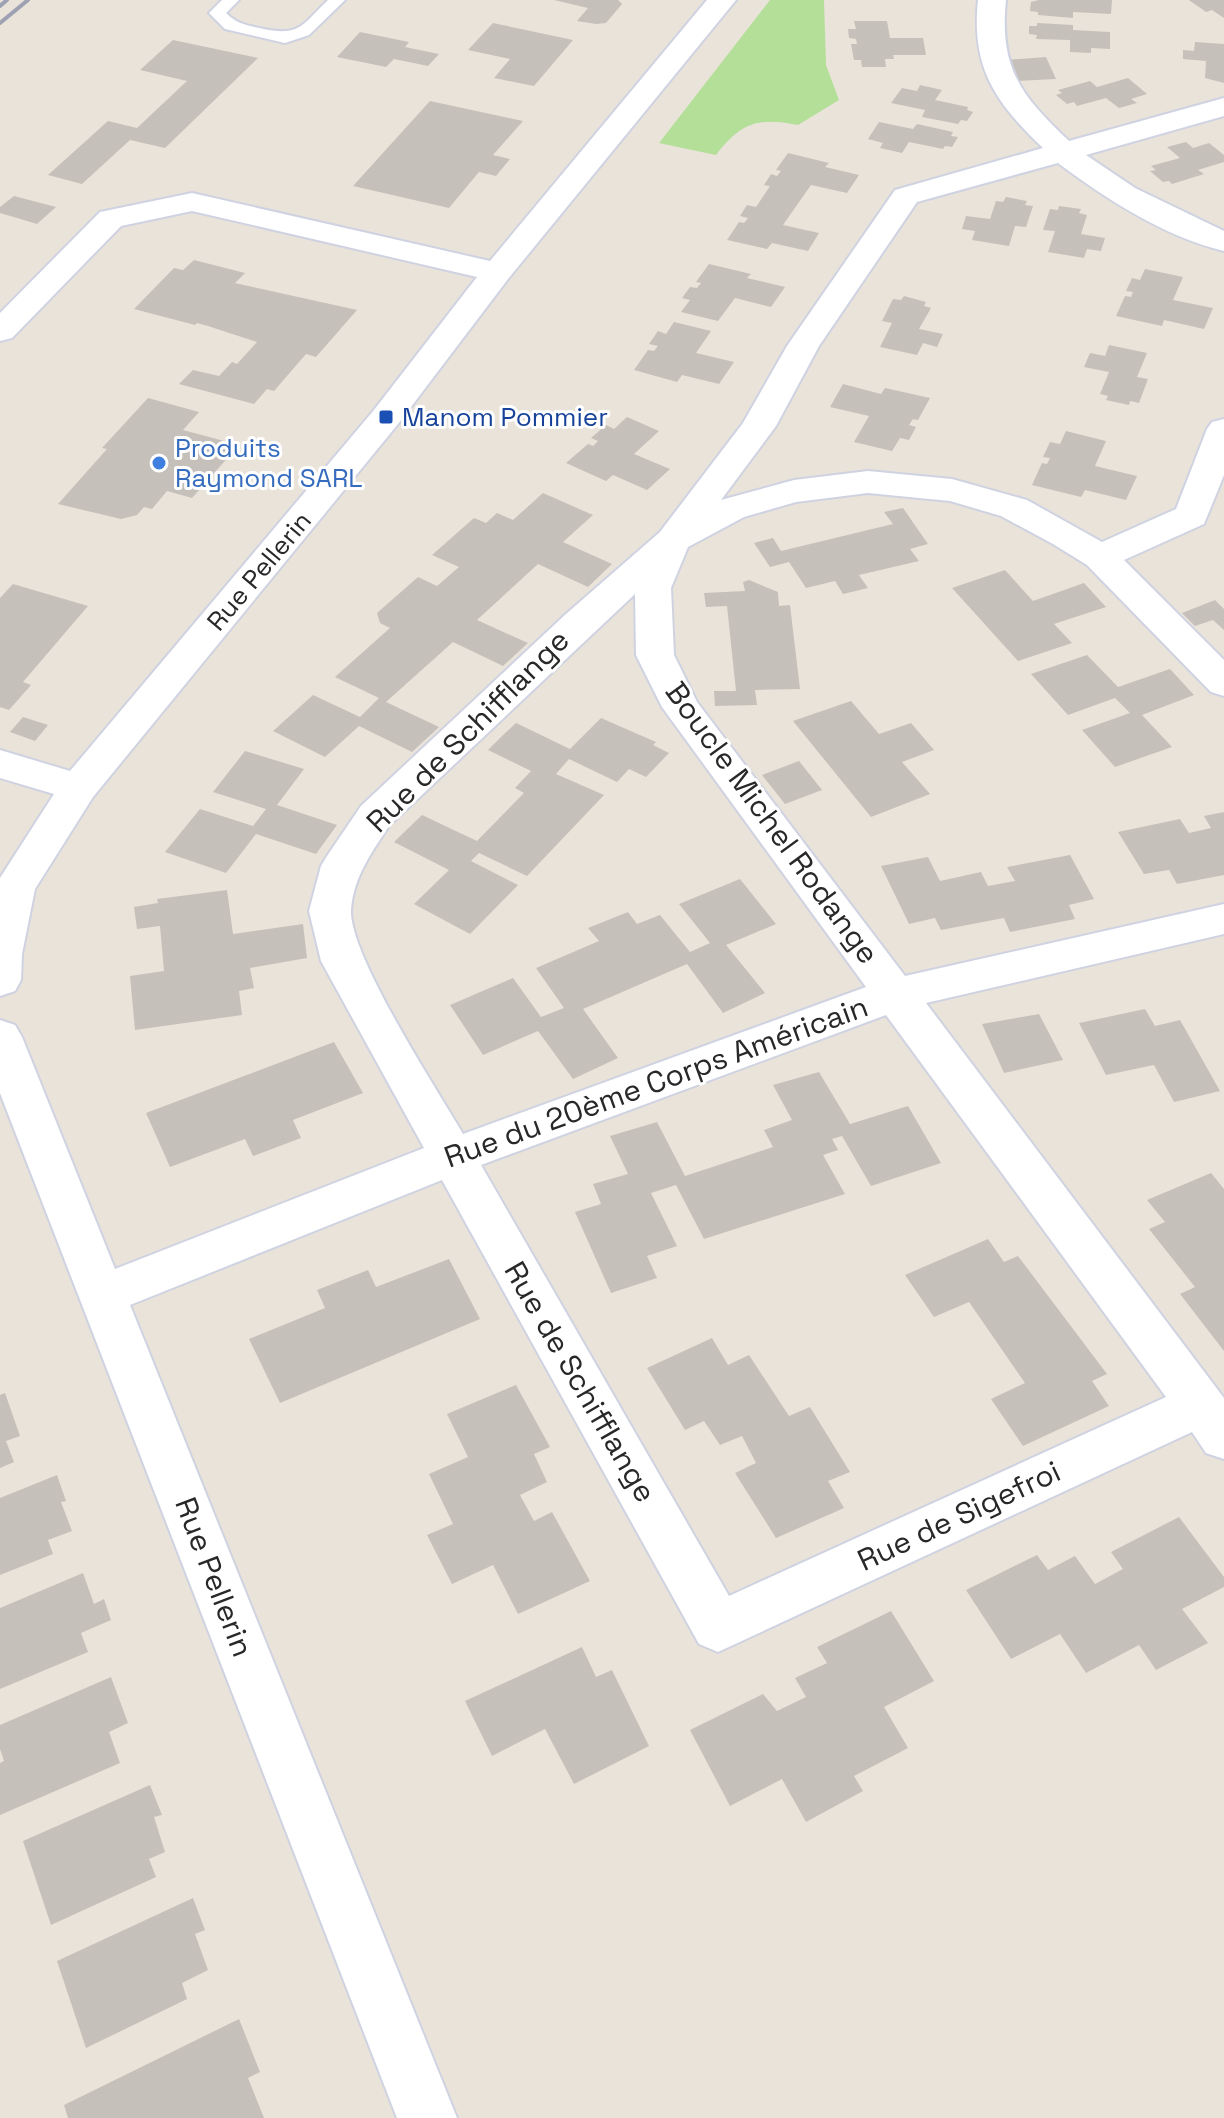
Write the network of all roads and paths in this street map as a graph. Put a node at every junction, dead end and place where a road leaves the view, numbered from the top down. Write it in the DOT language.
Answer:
graph roads {
  1 [pos="231,0"];
  2 [pos="337,0"];
  3 [pos="722,0"];
  4 [pos="992,0"];
  5 [pos="1224,107"];
  6 [pos="1061,151"];
  7 [pos="1224,242"];
  8 [pos="497,272"];
  9 [pos="0,331"];
  10 [pos="1224,429"];
  11 [pos="673,540"];
  12 [pos="1100,557"];
  13 [pos="1224,683"];
  14 [pos="0,764"];
  15 [pos="79,787"];
  16 [pos="1224,919"];
  17 [pos="0,980"];
  18 [pos="895,994"];
  19 [pos="0,1037"];
  20 [pos="451,1157"];
  21 [pos="103,1295"];
  22 [pos="1212,1421"];
  23 [pos="718,1627"];
  24 [pos="427,2118"];
  1 -- 2 [label="lane"];
  3 -- 8 [label="street, Rue Pellerin"];
  4 -- 6 [label="street"];
  5 -- 6 [label="street, Rue de Schifflange"];
  6 -- 7 [label="street"];
  6 -- 11 [label="street, Rue de Schifflange"];
  8 -- 9 [label="street"];
  8 -- 15 [label="street, Rue Pellerin"];
  10 -- 12 [label="street"];
  11 -- 12 [label="street"];
  11 -- 18 [label="street, Boucle Michel Rodange"];
  11 -- 20 [label="street, Rue de Schifflange"];
  12 -- 13 [label="street"];
  14 -- 15 [label="street"];
  15 -- 17 [label="street, Rue Pellerin"];
  16 -- 18 [label="street, Rue du 20ème Corps Américain"];
  18 -- 20 [label="street, Rue du 20ème Corps Américain"];
  18 -- 22 [label="street, Boucle Michel Rodange"];
  19 -- 21 [label="street, Rue Pellerin"];
  20 -- 21 [label="street, Rue du 20ème Corps Américain"];
  20 -- 23 [label="street, Rue de Schifflange"];
  21 -- 24 [label="street, Rue Pellerin"];
  22 -- 23 [label="street, Rue de Sigefroi"];
}
